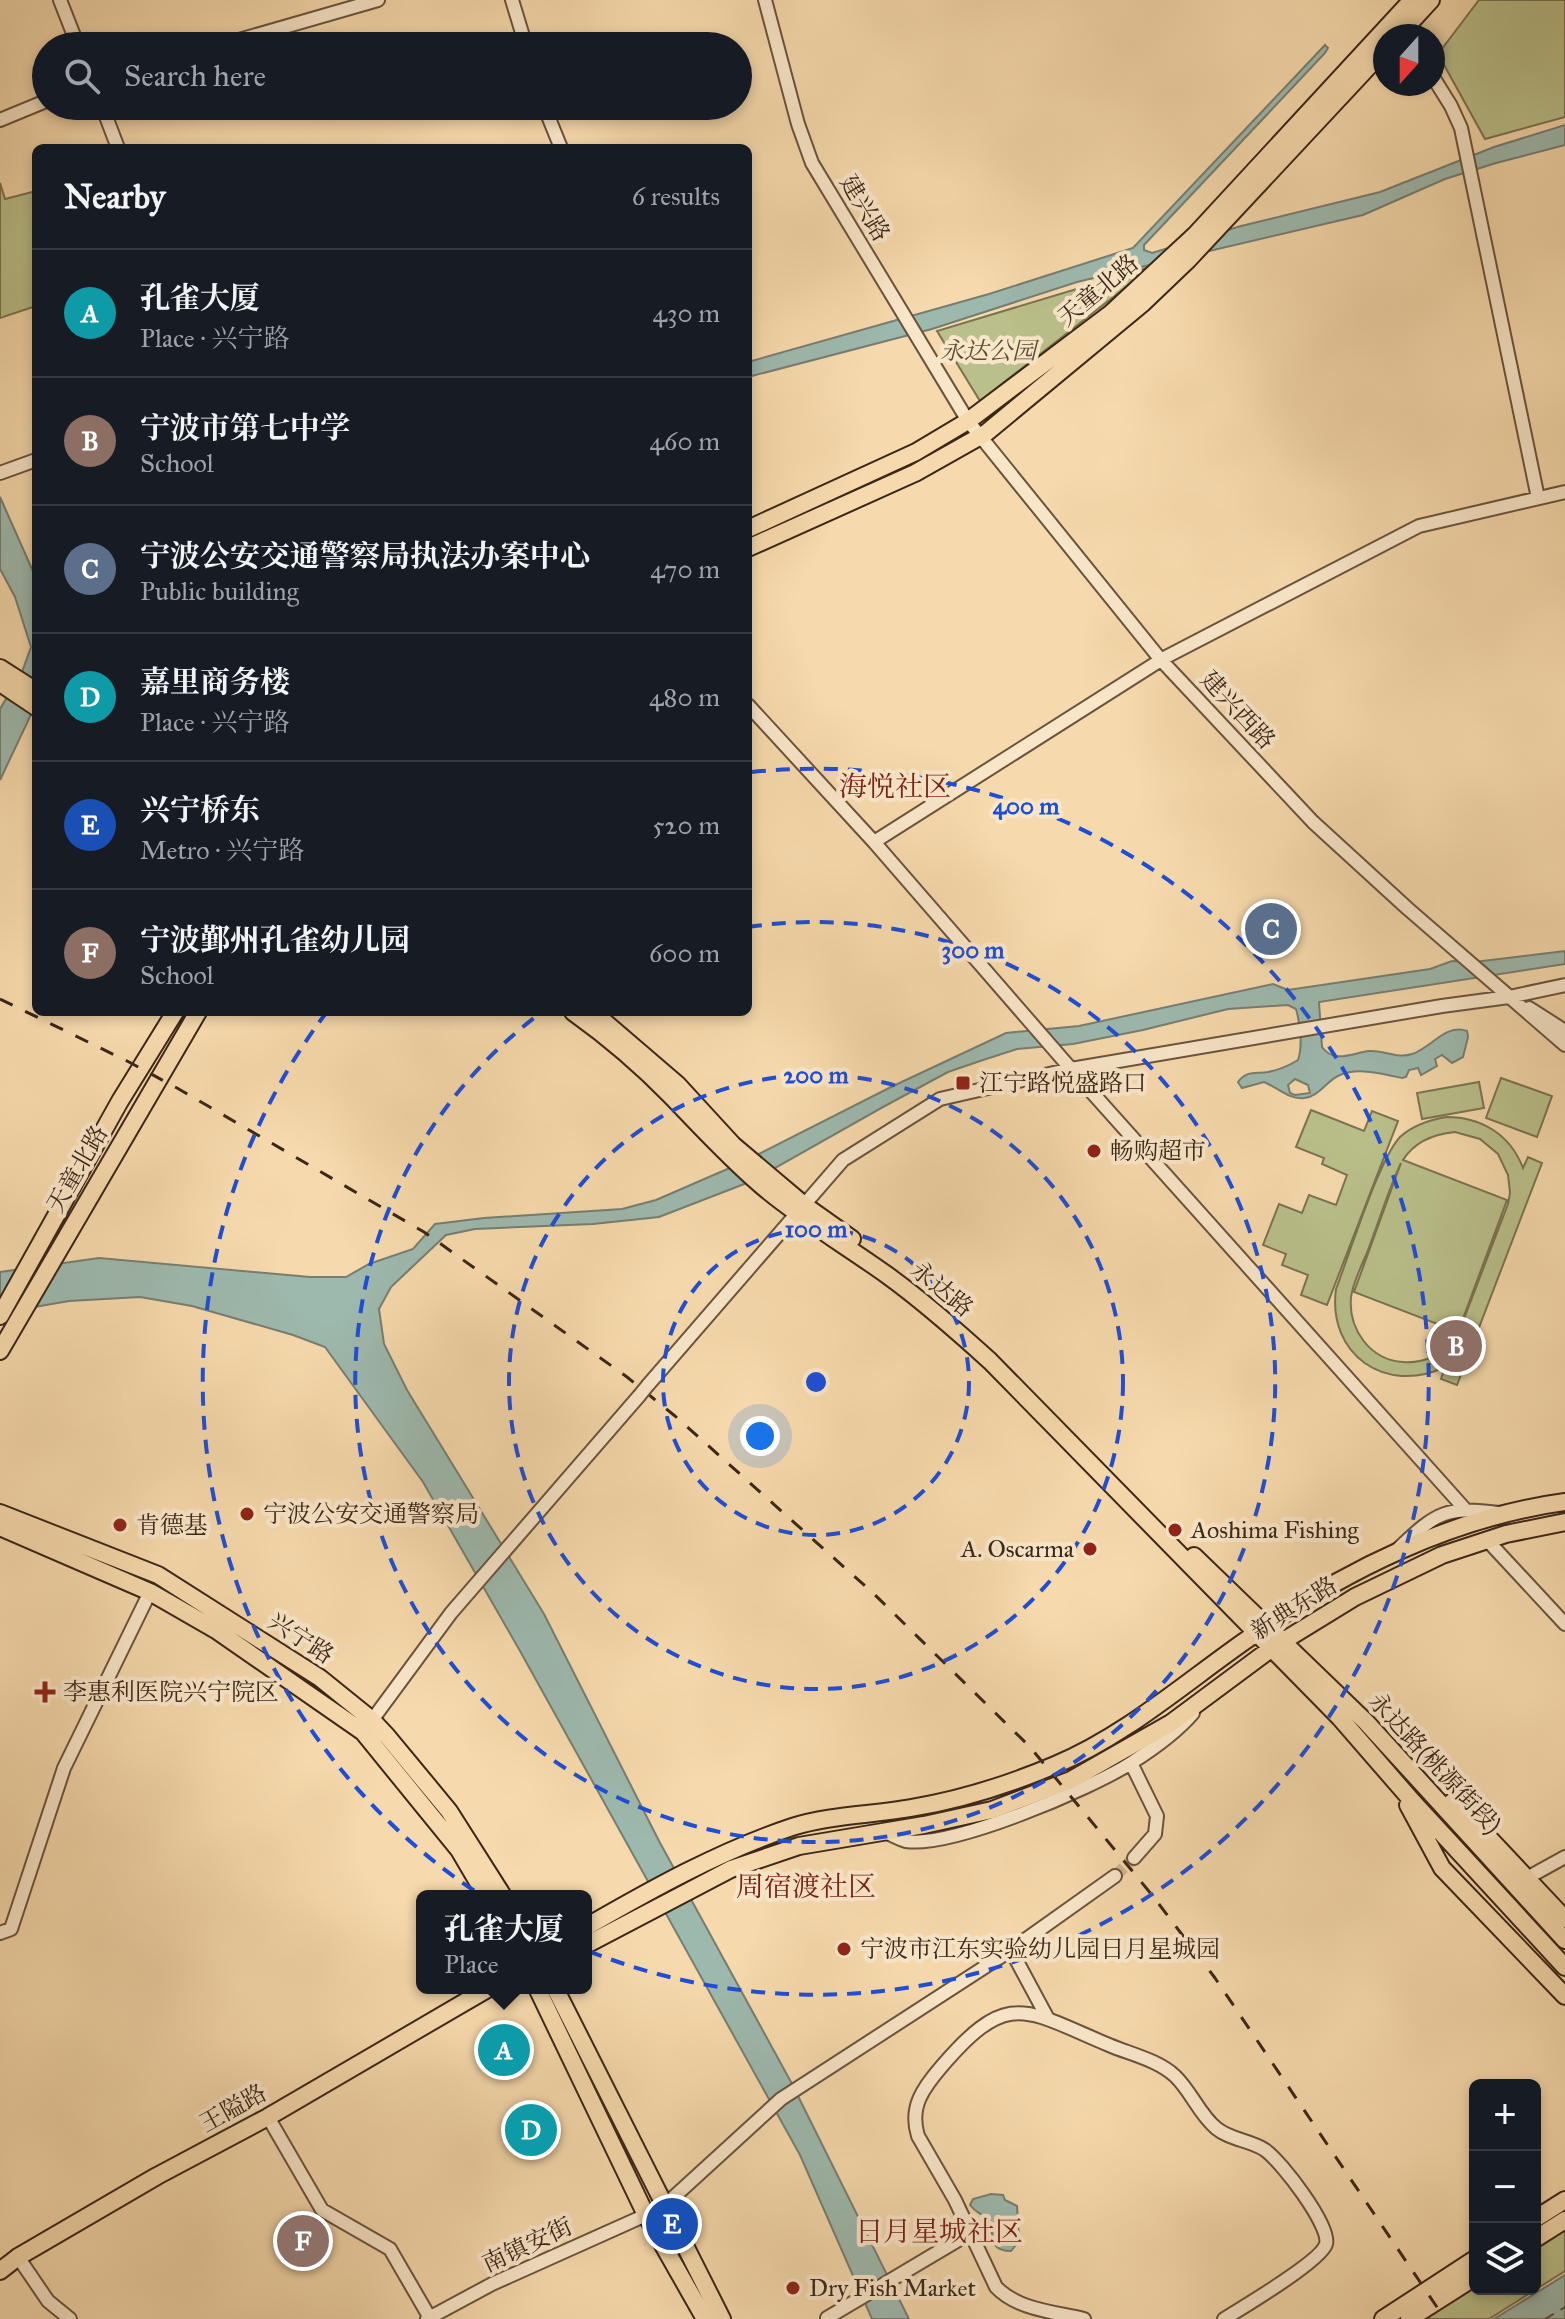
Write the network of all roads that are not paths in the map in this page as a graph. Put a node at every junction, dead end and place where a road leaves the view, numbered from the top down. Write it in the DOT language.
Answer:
graph roads {
  1 [pos="60,0"];
  2 [pos="378,0"];
  3 [pos="512,0"];
  4 [pos="765,0"];
  5 [pos="1412,0"];
  6 [pos="1431,0"];
  7 [pos="1409,24"];
  8 [pos="73,32"];
  9 [pos="267,32"];
  10 [pos="522,32"];
  11 [pos="1373,60"];
  12 [pos="1445,96"];
  13 [pos="32,107"];
  14 [pos="1316,113"];
  15 [pos="0,120"];
  16 [pos="107,120"];
  17 [pos="550,120"];
  18 [pos="116,144"];
  19 [pos="559,144"];
  20 [pos="968,421"];
  21 [pos="980,436"];
  22 [pos="32,461"];
  23 [pos="1,472"];
  24 [pos="1565,492"];
  25 [pos="1538,498"];
  26 [pos="752,527"];
  27 [pos="752,546"];
  28 [pos="1161,660"];
  29 [pos="0,668"];
  30 [pos="0,683"];
  31 [pos="32,688"];
  32 [pos="32,704"];
  33 [pos="752,709"];
  34 [pos="874,842"];
  35 [pos="1565,985"];
  36 [pos="1505,992"];
  37 [pos="173,1016"];
  38 [pos="196,1016"];
  39 [pos="578,1016"];
  40 [pos="598,1016"];
  41 [pos="1565,1031"];
  42 [pos="1565,1045"];
  43 [pos="1071,1069"];
  44 [pos="729,1150"];
  45 [pos="800,1210"];
  46 [pos="0,1316"];
  47 [pos="0,1351"];
  48 [pos="1565,1502"];
  49 [pos="1464,1508"];
  50 [pos="0,1513"];
  51 [pos="1507,1514"];
  52 [pos="1565,1522"];
  53 [pos="0,1527"];
  54 [pos="1487,1540"];
  55 [pos="1393,1554"];
  56 [pos="150,1592"];
  57 [pos="1565,1624"];
  58 [pos="1261,1630"];
  59 [pos="1278,1645"];
  60 [pos="1204,1698"];
  61 [pos="368,1726"];
  62 [pos="1387,1746"];
  63 [pos="1131,1763"];
  64 [pos="1399,1786"];
  65 [pos="883,1831"];
  66 [pos="1565,1857"];
  67 [pos="1134,1858"];
  68 [pos="1115,1876"];
  69 [pos="1527,1878"];
  70 [pos="482,1890"];
  71 [pos="499,1890"];
  72 [pos="1565,1919"];
  73 [pos="592,1924"];
  74 [pos="0,1933"];
  75 [pos="1564,1939"];
  76 [pos="592,1942"];
  77 [pos="1011,1950"];
  78 [pos="1565,1967"];
  79 [pos="479,1994"];
  80 [pos="540,1994"];
  81 [pos="558,1994"];
  82 [pos="1565,1996"];
  83 [pos="1047,2017"];
  84 [pos="268,2117"];
  85 [pos="1565,2200"];
  86 [pos="664,2206"];
  87 [pos="646,2215"];
  88 [pos="1541,2215"];
  89 [pos="1565,2220"];
  90 [pos="970,2233"];
  91 [pos="1541,2235"];
  92 [pos="18,2257"];
  93 [pos="1469,2263"];
  94 [pos="0,2271"];
  95 [pos="1469,2281"];
  96 [pos="428,2318"];
  97 [pos="70,2319"];
  98 [pos="705,2319"];
  99 [pos="722,2319"];
  100 [pos="827,2319"];
  101 [pos="1084,2319"];
  102 [pos="1224,2319"];
  103 [pos="1383,2319"];
  104 [pos="1409,2319"];
  1 -- 8 [label="street"];
  2 -- 9 [label="street"];
  3 -- 10 [label="street"];
  4 -- 20 [label="street, 建兴路"];
  5 -- 14 [label="main road, 天童北路"];
  6 -- 7 [label="main road"];
  11 -- 14 [label="main road, 天童北路"];
  12 -- 25 [label="street"];
  13 -- 15 [label="street"];
  14 -- 20 [label="main road, 天童北路"];
  14 -- 21 [label="main road, 天童北路"];
  16 -- 18 [label="street"];
  17 -- 19 [label="street"];
  20 -- 21 [label="street, 建兴西路"];
  20 -- 26 [label="main road, 天童北路"];
  21 -- 27 [label="main road, 天童北路"];
  21 -- 28 [label="street, 建兴西路"];
  22 -- 23 [label="street"];
  24 -- 25 [label="street"];
  25 -- 28 [label="street"];
  28 -- 34 [label="street"];
  28 -- 36 [label="street, 建兴西路"];
  29 -- 31 [label="main road"];
  30 -- 32 [label="main road"];
  33 -- 34 [label="street"];
  34 -- 43 [label="street"];
  35 -- 36 [label="street"];
  36 -- 41 [label="street, 建兴西路"];
  36 -- 42 [label="street, 建兴西路"];
  36 -- 43 [label="street"];
  37 -- 46 [label="main road, 天童北路"];
  38 -- 47 [label="main road, 天童北路"];
  39 -- 44 [label="main road, 永达路"];
  40 -- 44 [label="main road, 永达路"];
  43 -- 45 [label="street"];
  43 -- 49 [label="street"];
  44 -- 45 [label="main road, 永达路"];
  45 -- 58 [label="main road, 永达路"];
  45 -- 61 [label="street"];
  48 -- 51 [label="main road, 新典东路"];
  49 -- 51 [label="street"];
  49 -- 55 [label="street"];
  50 -- 61 [label="main road, 兴宁路"];
  51 -- 55 [label="main road, 新典东路"];
  52 -- 54 [label="main road, 新典东路"];
  53 -- 56 [label="main road, 兴宁路"];
  54 -- 57 [label="street"];
  54 -- 59 [label="main road, 新典东路"];
  55 -- 58 [label="main road, 新典东路"];
  56 -- 61 [label="main road, 兴宁路"];
  56 -- 74 [label="street"];
  58 -- 59 [label="main road, 永达路(桃源街段)"];
  58 -- 73 [label="main road, 新典东路"];
  59 -- 60 [label="main road, 新典东路"];
  59 -- 62 [label="main road, 永达路(桃源街段)"];
  59 -- 64 [label="main road, 永达路(桃源街段)"];
  60 -- 63 [label="street"];
  60 -- 65 [label="main road, 新典东路"];
  61 -- 70 [label="main road, 兴宁路"];
  61 -- 71 [label="main road, 兴宁路"];
  62 -- 69 [label="main road"];
  62 -- 75 [label="main road, 永达路(桃源街段)"];
  63 -- 65 [label="street"];
  63 -- 67 [label="street"];
  64 -- 78 [label="main road, 永达路(桃源街段)"];
  64 -- 82 [label="main road"];
  65 -- 76 [label="main road, 新典东路"];
  66 -- 69 [label="street"];
  68 -- 77 [label="street"];
  69 -- 72 [label="main road"];
  77 -- 83 [label="street"];
  77 -- 86 [label="street"];
  79 -- 84 [label="main road, 王隘路"];
  80 -- 87 [label="main road"];
  81 -- 86 [label="main road"];
  83 -- 90 [label="street"];
  83 -- 102 [label="street"];
  84 -- 92 [label="main road, 王隘路"];
  84 -- 96 [label="street"];
  85 -- 88 [label="main road"];
  86 -- 99 [label="main road"];
  87 -- 96 [label="street, 南镇安街"];
  87 -- 98 [label="main road"];
  89 -- 91 [label="main road"];
  90 -- 100 [label="street"];
  90 -- 101 [label="street"];
  92 -- 94 [label="main road, 王隘路"];
  92 -- 97 [label="street"];
  93 -- 103 [label="main road"];
  95 -- 104 [label="main road"];
}
